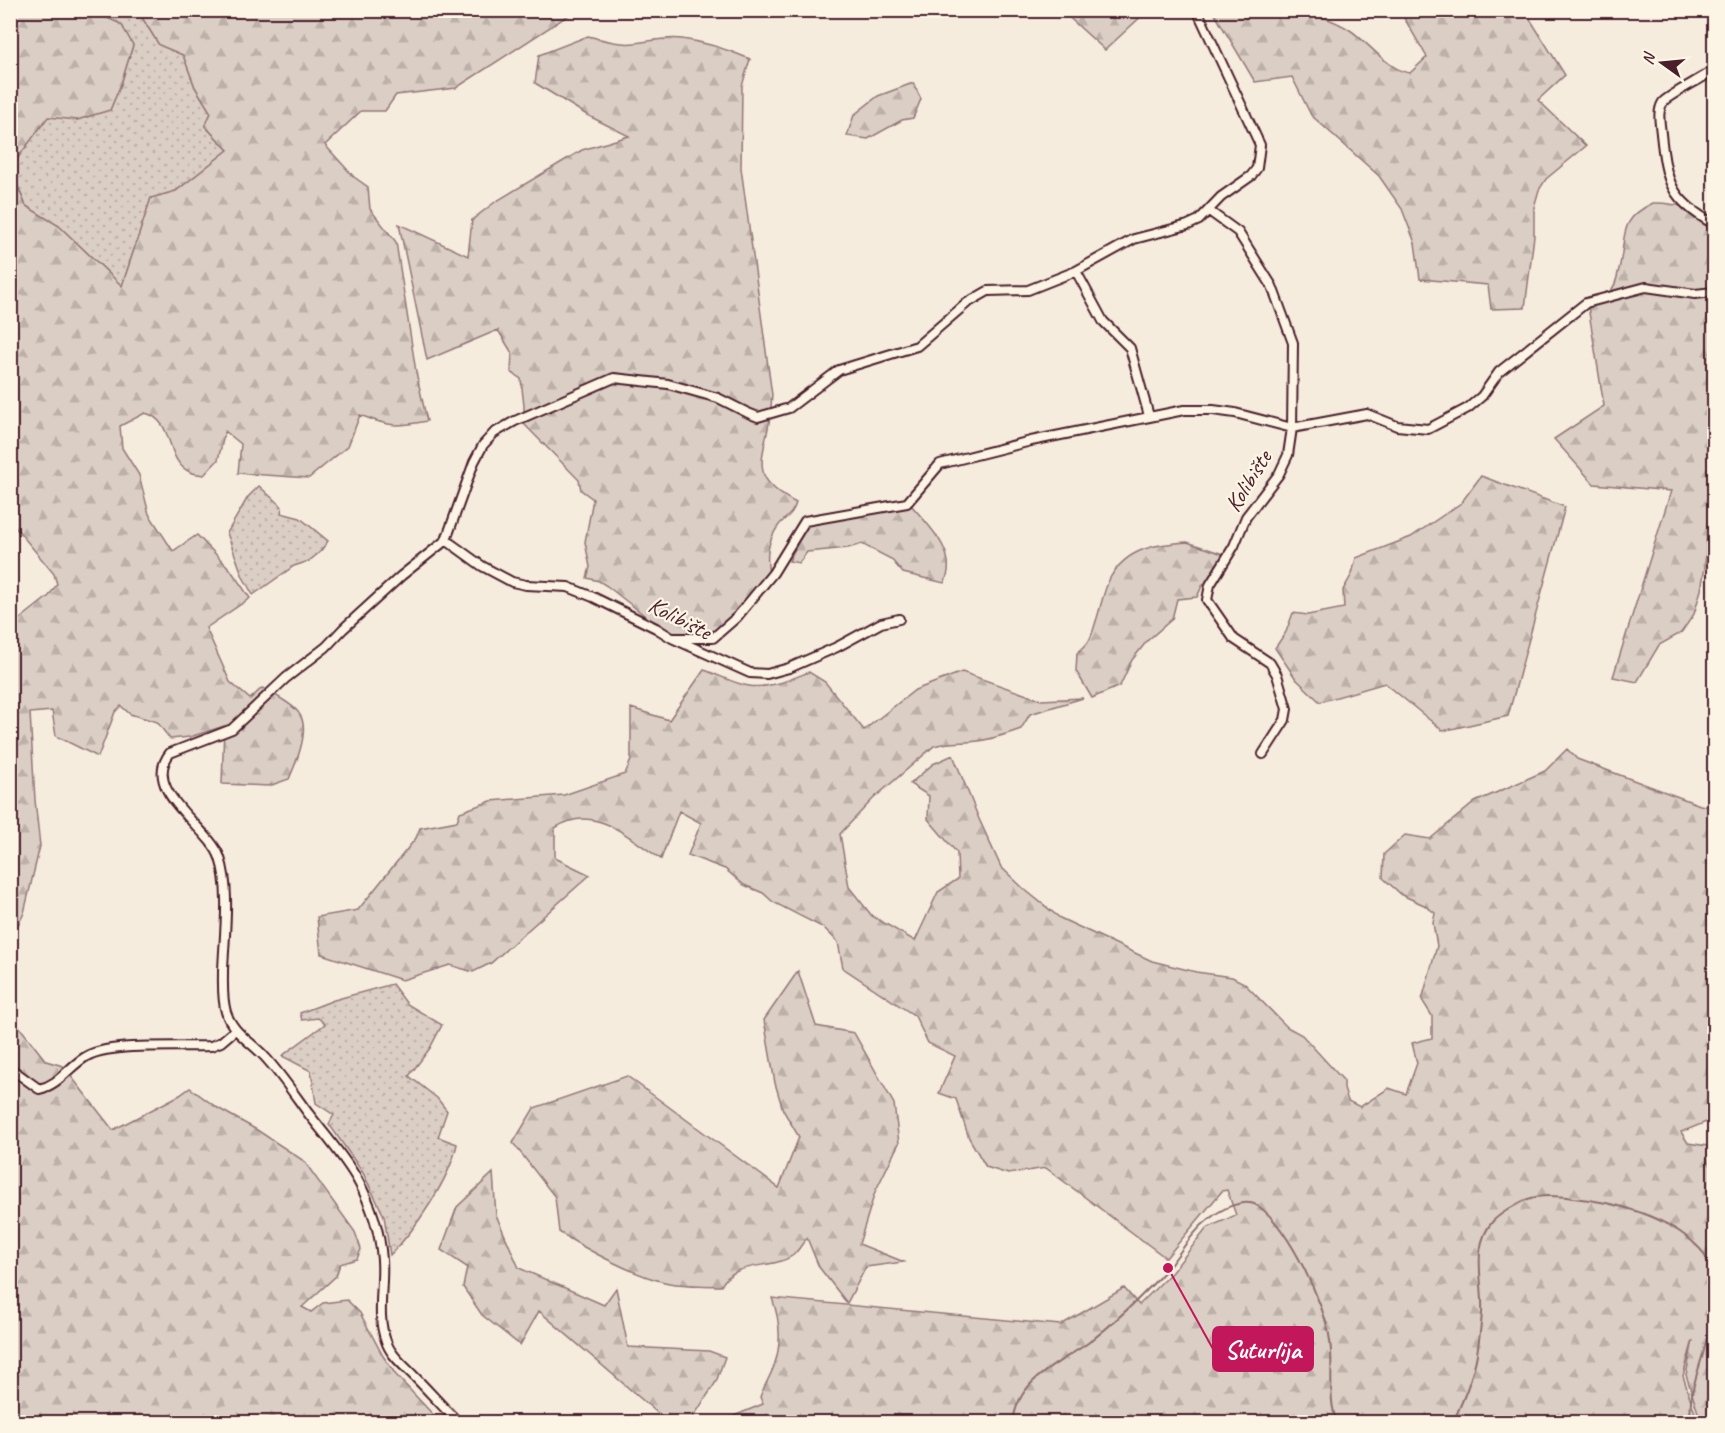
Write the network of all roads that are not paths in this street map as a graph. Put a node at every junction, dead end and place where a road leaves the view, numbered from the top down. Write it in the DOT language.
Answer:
graph roads {
  1 [pos="1197,10"];
  2 [pos="1714,70"];
  3 [pos="1209,211"];
  4 [pos="1714,224"];
  5 [pos="1076,271"];
  6 [pos="1714,292"];
  7 [pos="1149,416"];
  8 [pos="1292,428"];
  9 [pos="446,540"];
  10 [pos="899,619"];
  11 [pos="672,638"];
  12 [pos="1263,754"];
  13 [pos="235,1030"];
  14 [pos="10,1068"];
  15 [pos="458,1422"];
  1 -- 3 [label="street"];
  2 -- 4 [label="street"];
  3 -- 5 [label="street"];
  3 -- 8 [label="street, Kolibište"];
  5 -- 7 [label="street"];
  5 -- 9 [label="street"];
  6 -- 8 [label="street"];
  7 -- 8 [label="street"];
  7 -- 11 [label="street"];
  8 -- 12 [label="street, Kolibište"];
  9 -- 11 [label="street, Kolibište"];
  9 -- 13 [label="street"];
  10 -- 11 [label="street, Kolibište"];
  13 -- 14 [label="street"];
  13 -- 15 [label="street"];
}
